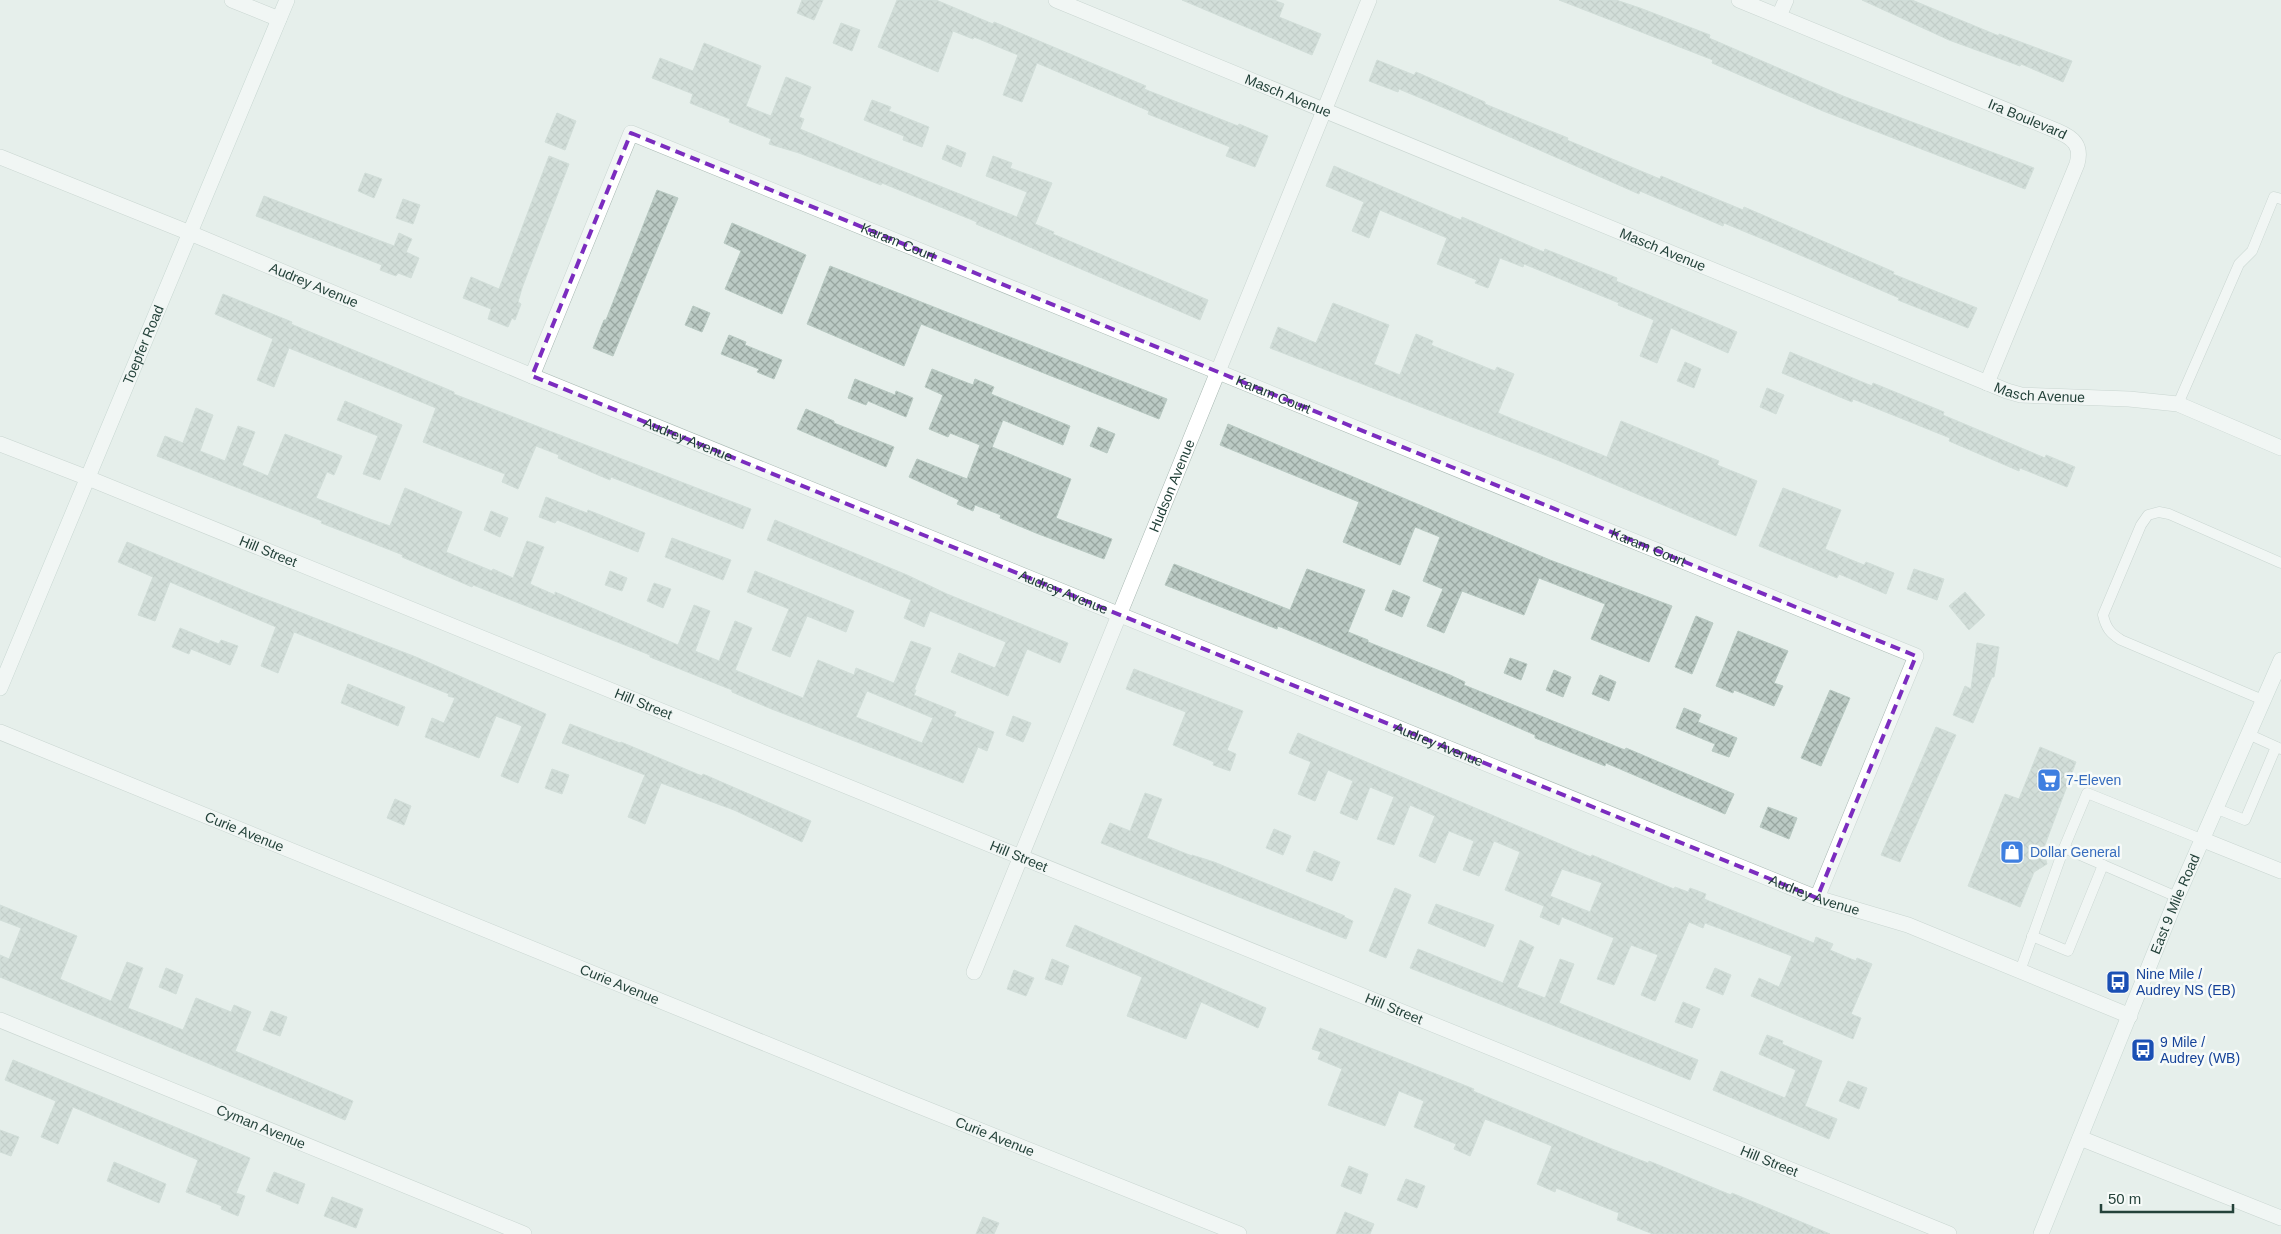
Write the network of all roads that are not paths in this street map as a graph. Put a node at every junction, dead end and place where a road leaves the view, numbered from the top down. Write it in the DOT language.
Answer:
graph roads {
  1 [pos="232,0"];
  2 [pos="287,0"];
  3 [pos="1056,0"];
  4 [pos="1368,0"];
  5 [pos="1739,0"];
  6 [pos="1786,0"];
  7 [pos="1779,16"];
  8 [pos="279,19"];
  9 [pos="1324,110"];
  10 [pos="0,157"];
  11 [pos="2281,199"];
  12 [pos="190,233"];
  13 [pos="1216,372"];
  14 [pos="532,376"];
  15 [pos="1987,383"];
  16 [pos="2178,404"];
  17 [pos="0,444"];
  18 [pos="2281,448"];
  19 [pos="88,478"];
  20 [pos="2281,563"];
  21 [pos="1118,613"];
  22 [pos="2281,660"];
  23 [pos="0,688"];
  24 [pos="2263,700"];
  25 [pos="0,732"];
  26 [pos="2248,734"];
  27 [pos="2279,748"];
  28 [pos="2215,808"];
  29 [pos="2201,839"];
  30 [pos="2064,848"];
  31 [pos="1020,856"];
  32 [pos="2103,865"];
  33 [pos="2281,871"];
  34 [pos="2177,897"];
  35 [pos="1818,898"];
  36 [pos="2032,936"];
  37 [pos="2020,971"];
  38 [pos="974,972"];
  39 [pos="2130,1016"];
  40 [pos="0,1020"];
  41 [pos="2080,1138"];
  42 [pos="2281,1218"];
  43 [pos="524,1234"];
  44 [pos="1239,1234"];
  45 [pos="1949,1234"];
  46 [pos="2041,1234"];
  1 -- 8 [label="street"];
  2 -- 8 [label="street, Toepfer Road"];
  3 -- 9 [label="street, Masch Avenue"];
  4 -- 9 [label="street, Hudson Avenue"];
  5 -- 7 [label="street, Ira Boulevard"];
  6 -- 7 [label="street"];
  7 -- 15 [label="street, Ira Boulevard"];
  8 -- 12 [label="street, Toepfer Road"];
  9 -- 13 [label="street, Hudson Avenue"];
  9 -- 15 [label="street, Masch Avenue"];
  10 -- 12 [label="street, Audrey Avenue"];
  11 -- 16 [label="lane"];
  12 -- 14 [label="street, Audrey Avenue"];
  12 -- 19 [label="street, Toepfer Road"];
  13 -- 14 [label="street, Karam Court"];
  13 -- 21 [label="street, Hudson Avenue"];
  13 -- 35 [label="street, Karam Court"];
  14 -- 21 [label="street, Audrey Avenue"];
  15 -- 16 [label="street, Masch Avenue"];
  16 -- 18 [label="street, Masch Avenue"];
  17 -- 19 [label="street, Hill Street"];
  19 -- 23 [label="street, Toepfer Road"];
  19 -- 31 [label="street, Hill Street"];
  20 -- 24 [label="lane"];
  21 -- 31 [label="street, Hudson Avenue"];
  21 -- 35 [label="street, Audrey Avenue"];
  22 -- 24 [label="street, East 9 Mile Road"];
  24 -- 26 [label="street, East 9 Mile Road"];
  25 -- 44 [label="street, Curie Avenue"];
  26 -- 27 [label="lane"];
  26 -- 28 [label="street, East 9 Mile Road"];
  27 -- 28 [label="lane"];
  28 -- 29 [label="street, East 9 Mile Road"];
  29 -- 30 [label="lane"];
  29 -- 33 [label="street"];
  29 -- 34 [label="street, East 9 Mile Road"];
  30 -- 32 [label="lane"];
  30 -- 36 [label="lane"];
  31 -- 38 [label="street, Hudson Avenue"];
  31 -- 45 [label="street, Hill Street"];
  32 -- 34 [label="lane"];
  32 -- 36 [label="lane"];
  34 -- 39 [label="street, East 9 Mile Road"];
  35 -- 37 [label="street, Audrey Avenue"];
  36 -- 37 [label="lane"];
  37 -- 39 [label="street, Audrey Avenue"];
  39 -- 41 [label="street, East 9 Mile Road"];
  40 -- 43 [label="street, Cyman Avenue"];
  41 -- 42 [label="street"];
  41 -- 46 [label="street, East 9 Mile Road"];
}
